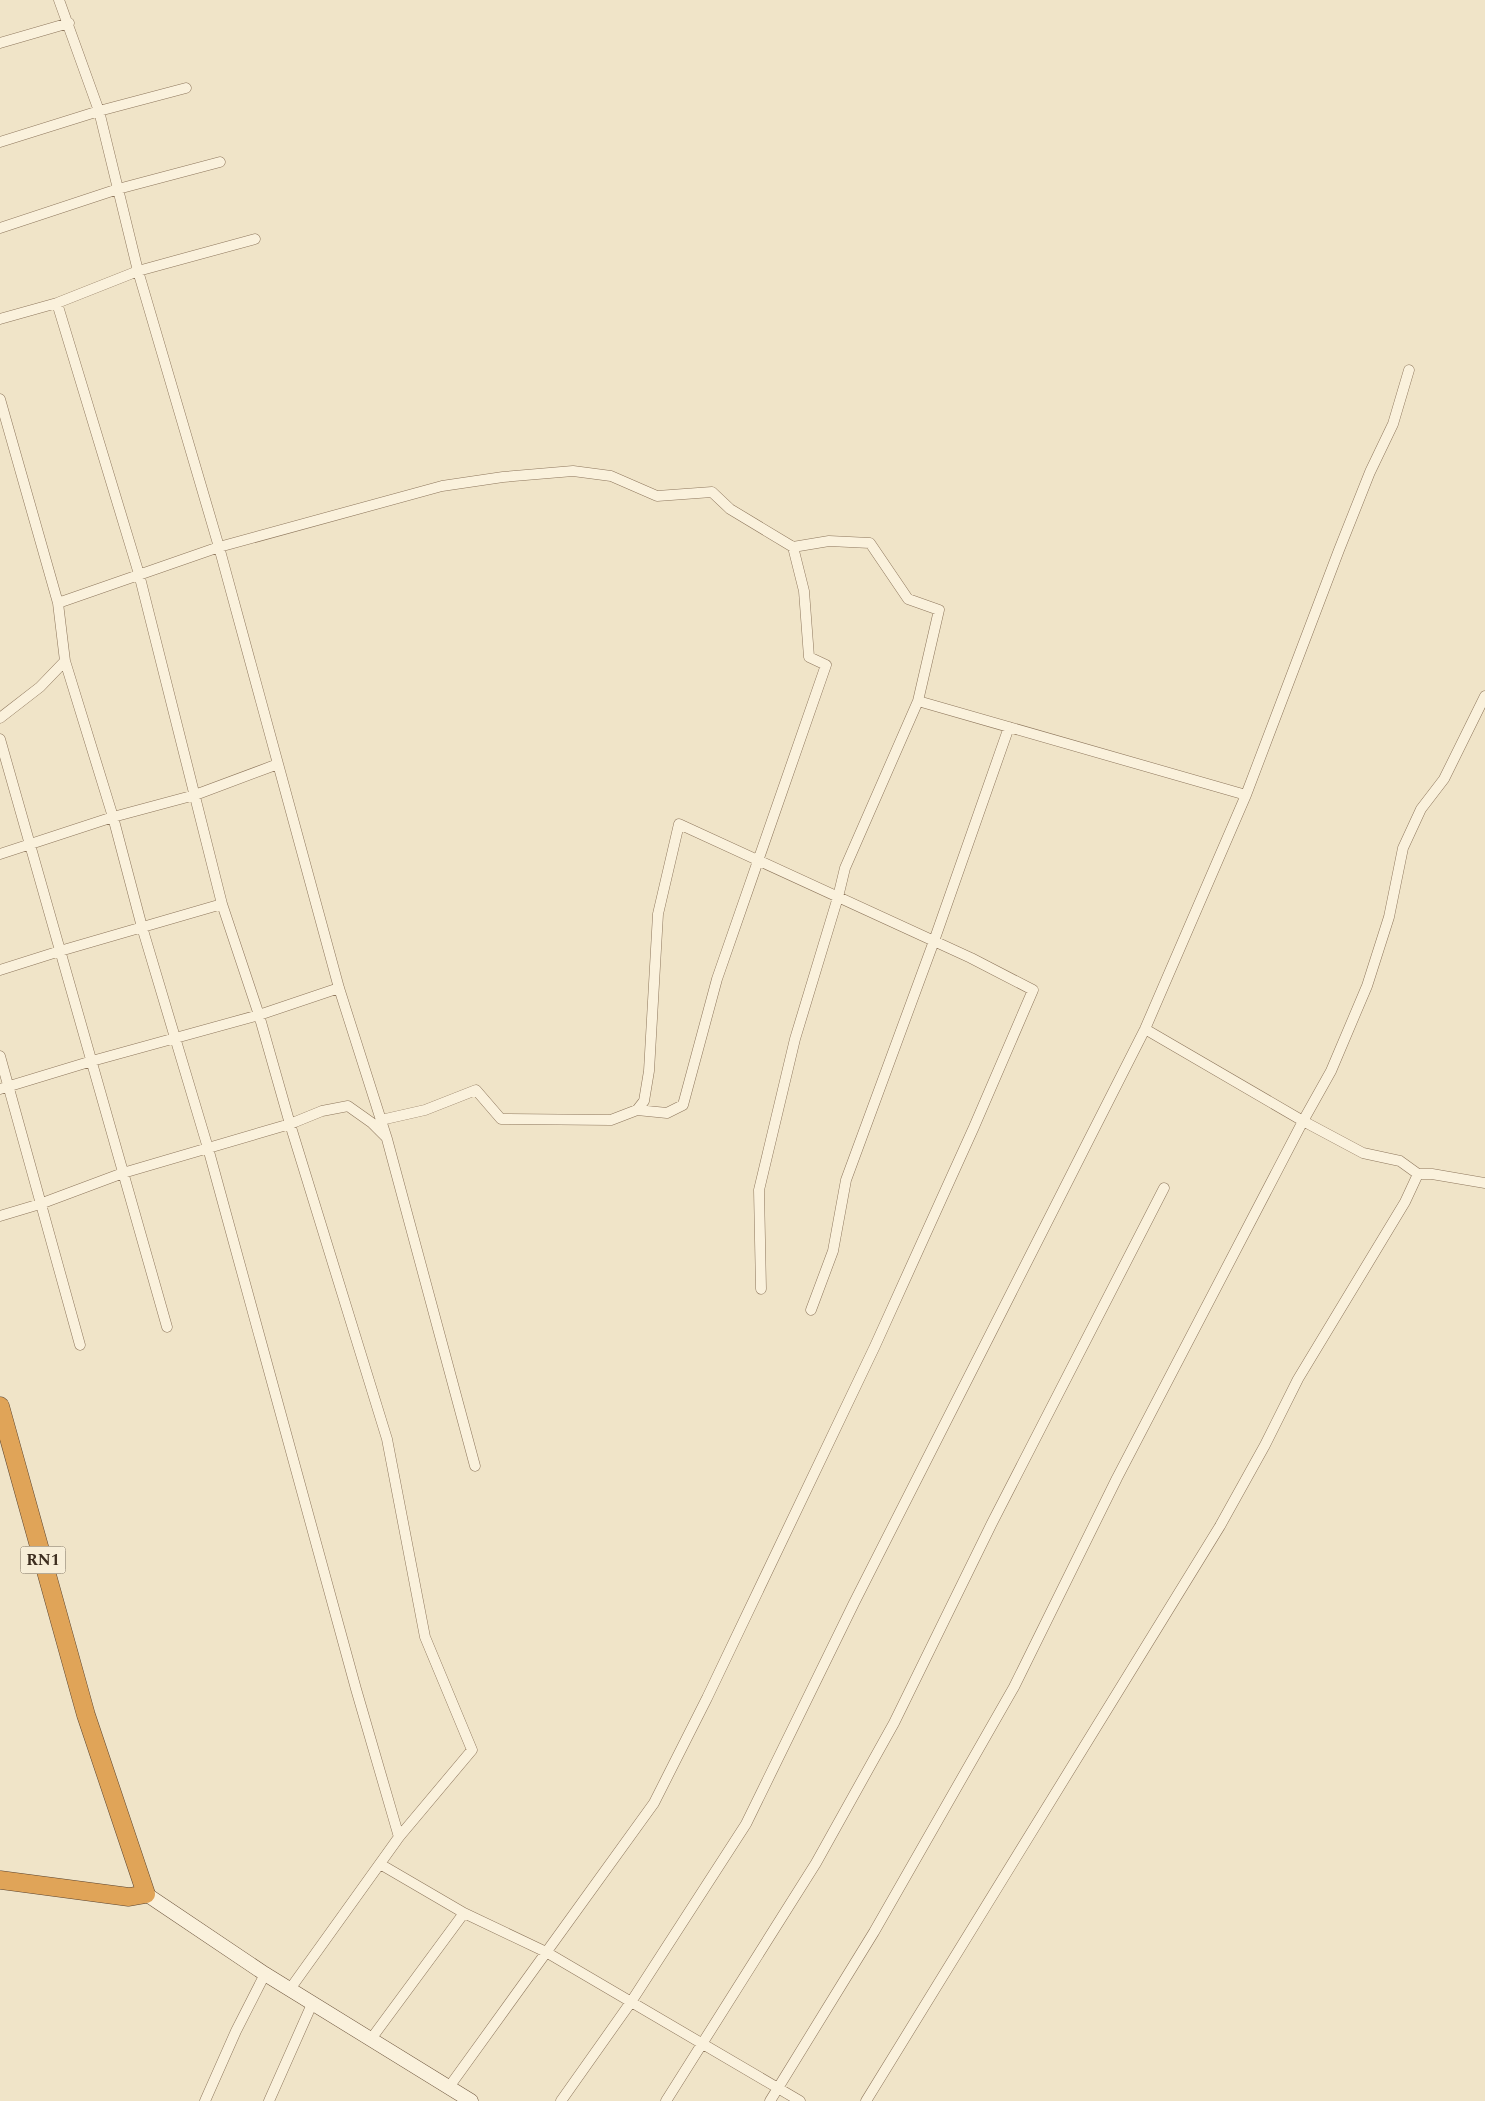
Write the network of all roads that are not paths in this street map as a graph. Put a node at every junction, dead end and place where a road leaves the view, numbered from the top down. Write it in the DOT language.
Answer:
graph roads {
  1 [pos="59,0"];
  2 [pos="69,23"];
  3 [pos="0,43"];
  4 [pos="186,88"];
  5 [pos="99,112"];
  6 [pos="0,142"];
  7 [pos="220,162"];
  8 [pos="118,190"];
  9 [pos="0,228"];
  10 [pos="255,238"];
  11 [pos="138,271"];
  12 [pos="57,303"];
  13 [pos="0,319"];
  14 [pos="1409,370"];
  15 [pos="0,399"];
  16 [pos="793,546"];
  17 [pos="219,547"];
  18 [pos="138,574"];
  19 [pos="58,603"];
  20 [pos="65,661"];
  21 [pos="1485,696"];
  22 [pos="918,700"];
  23 [pos="0,718"];
  24 [pos="1009,727"];
  25 [pos="0,739"];
  26 [pos="278,764"];
  27 [pos="1246,794"];
  28 [pos="195,795"];
  29 [pos="113,817"];
  30 [pos="30,846"];
  31 [pos="0,854"];
  32 [pos="757,860"];
  33 [pos="838,897"];
  34 [pos="222,904"];
  35 [pos="142,927"];
  36 [pos="934,941"];
  37 [pos="60,951"];
  38 [pos="0,970"];
  39 [pos="339,988"];
  40 [pos="259,1015"];
  41 [pos="1145,1029"];
  42 [pos="177,1038"];
  43 [pos="0,1056"];
  44 [pos="92,1061"];
  45 [pos="4,1088"];
  46 [pos="637,1110"];
  47 [pos="381,1120"];
  48 [pos="1303,1121"];
  49 [pos="290,1124"];
  50 [pos="387,1138"];
  51 [pos="208,1148"];
  52 [pos="123,1173"];
  53 [pos="1418,1174"];
  54 [pos="1485,1183"];
  55 [pos="1164,1188"];
  56 [pos="40,1204"];
  57 [pos="0,1216"];
  58 [pos="761,1289"];
  59 [pos="811,1310"];
  60 [pos="167,1327"];
  61 [pos="80,1345"];
  62 [pos="0,1406"];
  63 [pos="474,1466"];
  64 [pos="399,1837"];
  65 [pos="380,1864"];
  66 [pos="0,1880"];
  67 [pos="146,1894"];
  68 [pos="464,1913"];
  69 [pos="546,1952"];
  70 [pos="265,1974"];
  71 [pos="290,1989"];
  72 [pos="631,2002"];
  73 [pos="312,2004"];
  74 [pos="371,2039"];
  75 [pos="703,2044"];
  76 [pos="449,2087"];
  77 [pos="778,2089"];
  78 [pos="465,2099"];
  79 [pos="206,2101"];
  80 [pos="270,2101"];
  81 [pos="561,2101"];
  82 [pos="666,2101"];
  83 [pos="770,2101"];
  84 [pos="800,2101"];
  85 [pos="866,2101"];
  1 -- 2 [label="street"];
  2 -- 3 [label="street"];
  2 -- 5 [label="street"];
  4 -- 5 [label="street"];
  5 -- 6 [label="street"];
  5 -- 8 [label="street"];
  7 -- 8 [label="street"];
  8 -- 9 [label="street"];
  8 -- 11 [label="street"];
  10 -- 11 [label="street"];
  11 -- 12 [label="street"];
  11 -- 17 [label="street"];
  12 -- 13 [label="street"];
  12 -- 18 [label="street"];
  14 -- 27 [label="street"];
  15 -- 19 [label="street"];
  16 -- 17 [label="street"];
  16 -- 22 [label="street"];
  16 -- 32 [label="street"];
  17 -- 18 [label="street"];
  17 -- 26 [label="street"];
  18 -- 19 [label="street"];
  18 -- 28 [label="street"];
  19 -- 20 [label="street"];
  20 -- 23 [label="street"];
  20 -- 29 [label="street"];
  21 -- 48 [label="street"];
  22 -- 24 [label="street"];
  22 -- 33 [label="street"];
  24 -- 27 [label="street"];
  24 -- 36 [label="street"];
  25 -- 30 [label="street"];
  26 -- 28 [label="street"];
  26 -- 39 [label="street"];
  27 -- 41 [label="street"];
  28 -- 29 [label="street"];
  28 -- 34 [label="street"];
  29 -- 30 [label="street"];
  29 -- 35 [label="street"];
  30 -- 31 [label="street"];
  30 -- 37 [label="street"];
  32 -- 33 [label="street"];
  32 -- 46 [label="street"];
  32 -- 46 [label="street"];
  33 -- 36 [label="street"];
  33 -- 58 [label="street"];
  34 -- 35 [label="street"];
  34 -- 40 [label="street"];
  35 -- 37 [label="street"];
  35 -- 42 [label="street"];
  36 -- 59 [label="street"];
  36 -- 69 [label="street"];
  37 -- 38 [label="street"];
  37 -- 44 [label="street"];
  39 -- 40 [label="street"];
  39 -- 47 [label="street"];
  40 -- 42 [label="street"];
  40 -- 49 [label="street"];
  41 -- 48 [label="street"];
  41 -- 72 [label="street"];
  42 -- 44 [label="street"];
  42 -- 51 [label="street"];
  43 -- 45 [label="street"];
  44 -- 45 [label="street"];
  44 -- 52 [label="street"];
  45 -- 56 [label="street"];
  46 -- 47 [label="street"];
  47 -- 50 [label="street"];
  48 -- 53 [label="street"];
  48 -- 77 [label="street"];
  49 -- 50 [label="street"];
  49 -- 51 [label="street"];
  49 -- 64 [label="street"];
  50 -- 63 [label="street"];
  51 -- 52 [label="street"];
  51 -- 64 [label="street"];
  52 -- 56 [label="street"];
  52 -- 60 [label="street"];
  53 -- 54 [label="street"];
  53 -- 85 [label="street"];
  55 -- 75 [label="street"];
  56 -- 57 [label="street"];
  56 -- 61 [label="street"];
  62 -- 67 [label="highway, RN1"];
  64 -- 65 [label="street"];
  65 -- 68 [label="street"];
  65 -- 71 [label="street"];
  66 -- 67 [label="highway"];
  67 -- 70 [label="street"];
  68 -- 69 [label="street"];
  68 -- 74 [label="street"];
  69 -- 72 [label="street"];
  69 -- 76 [label="street"];
  70 -- 71 [label="street"];
  70 -- 79 [label="street"];
  71 -- 73 [label="street"];
  72 -- 75 [label="street"];
  72 -- 81 [label="street"];
  73 -- 74 [label="street"];
  73 -- 80 [label="street"];
  74 -- 76 [label="street"];
  75 -- 77 [label="street"];
  75 -- 82 [label="street"];
  76 -- 78 [label="street"];
  77 -- 83 [label="street"];
  77 -- 84 [label="street"];
}
